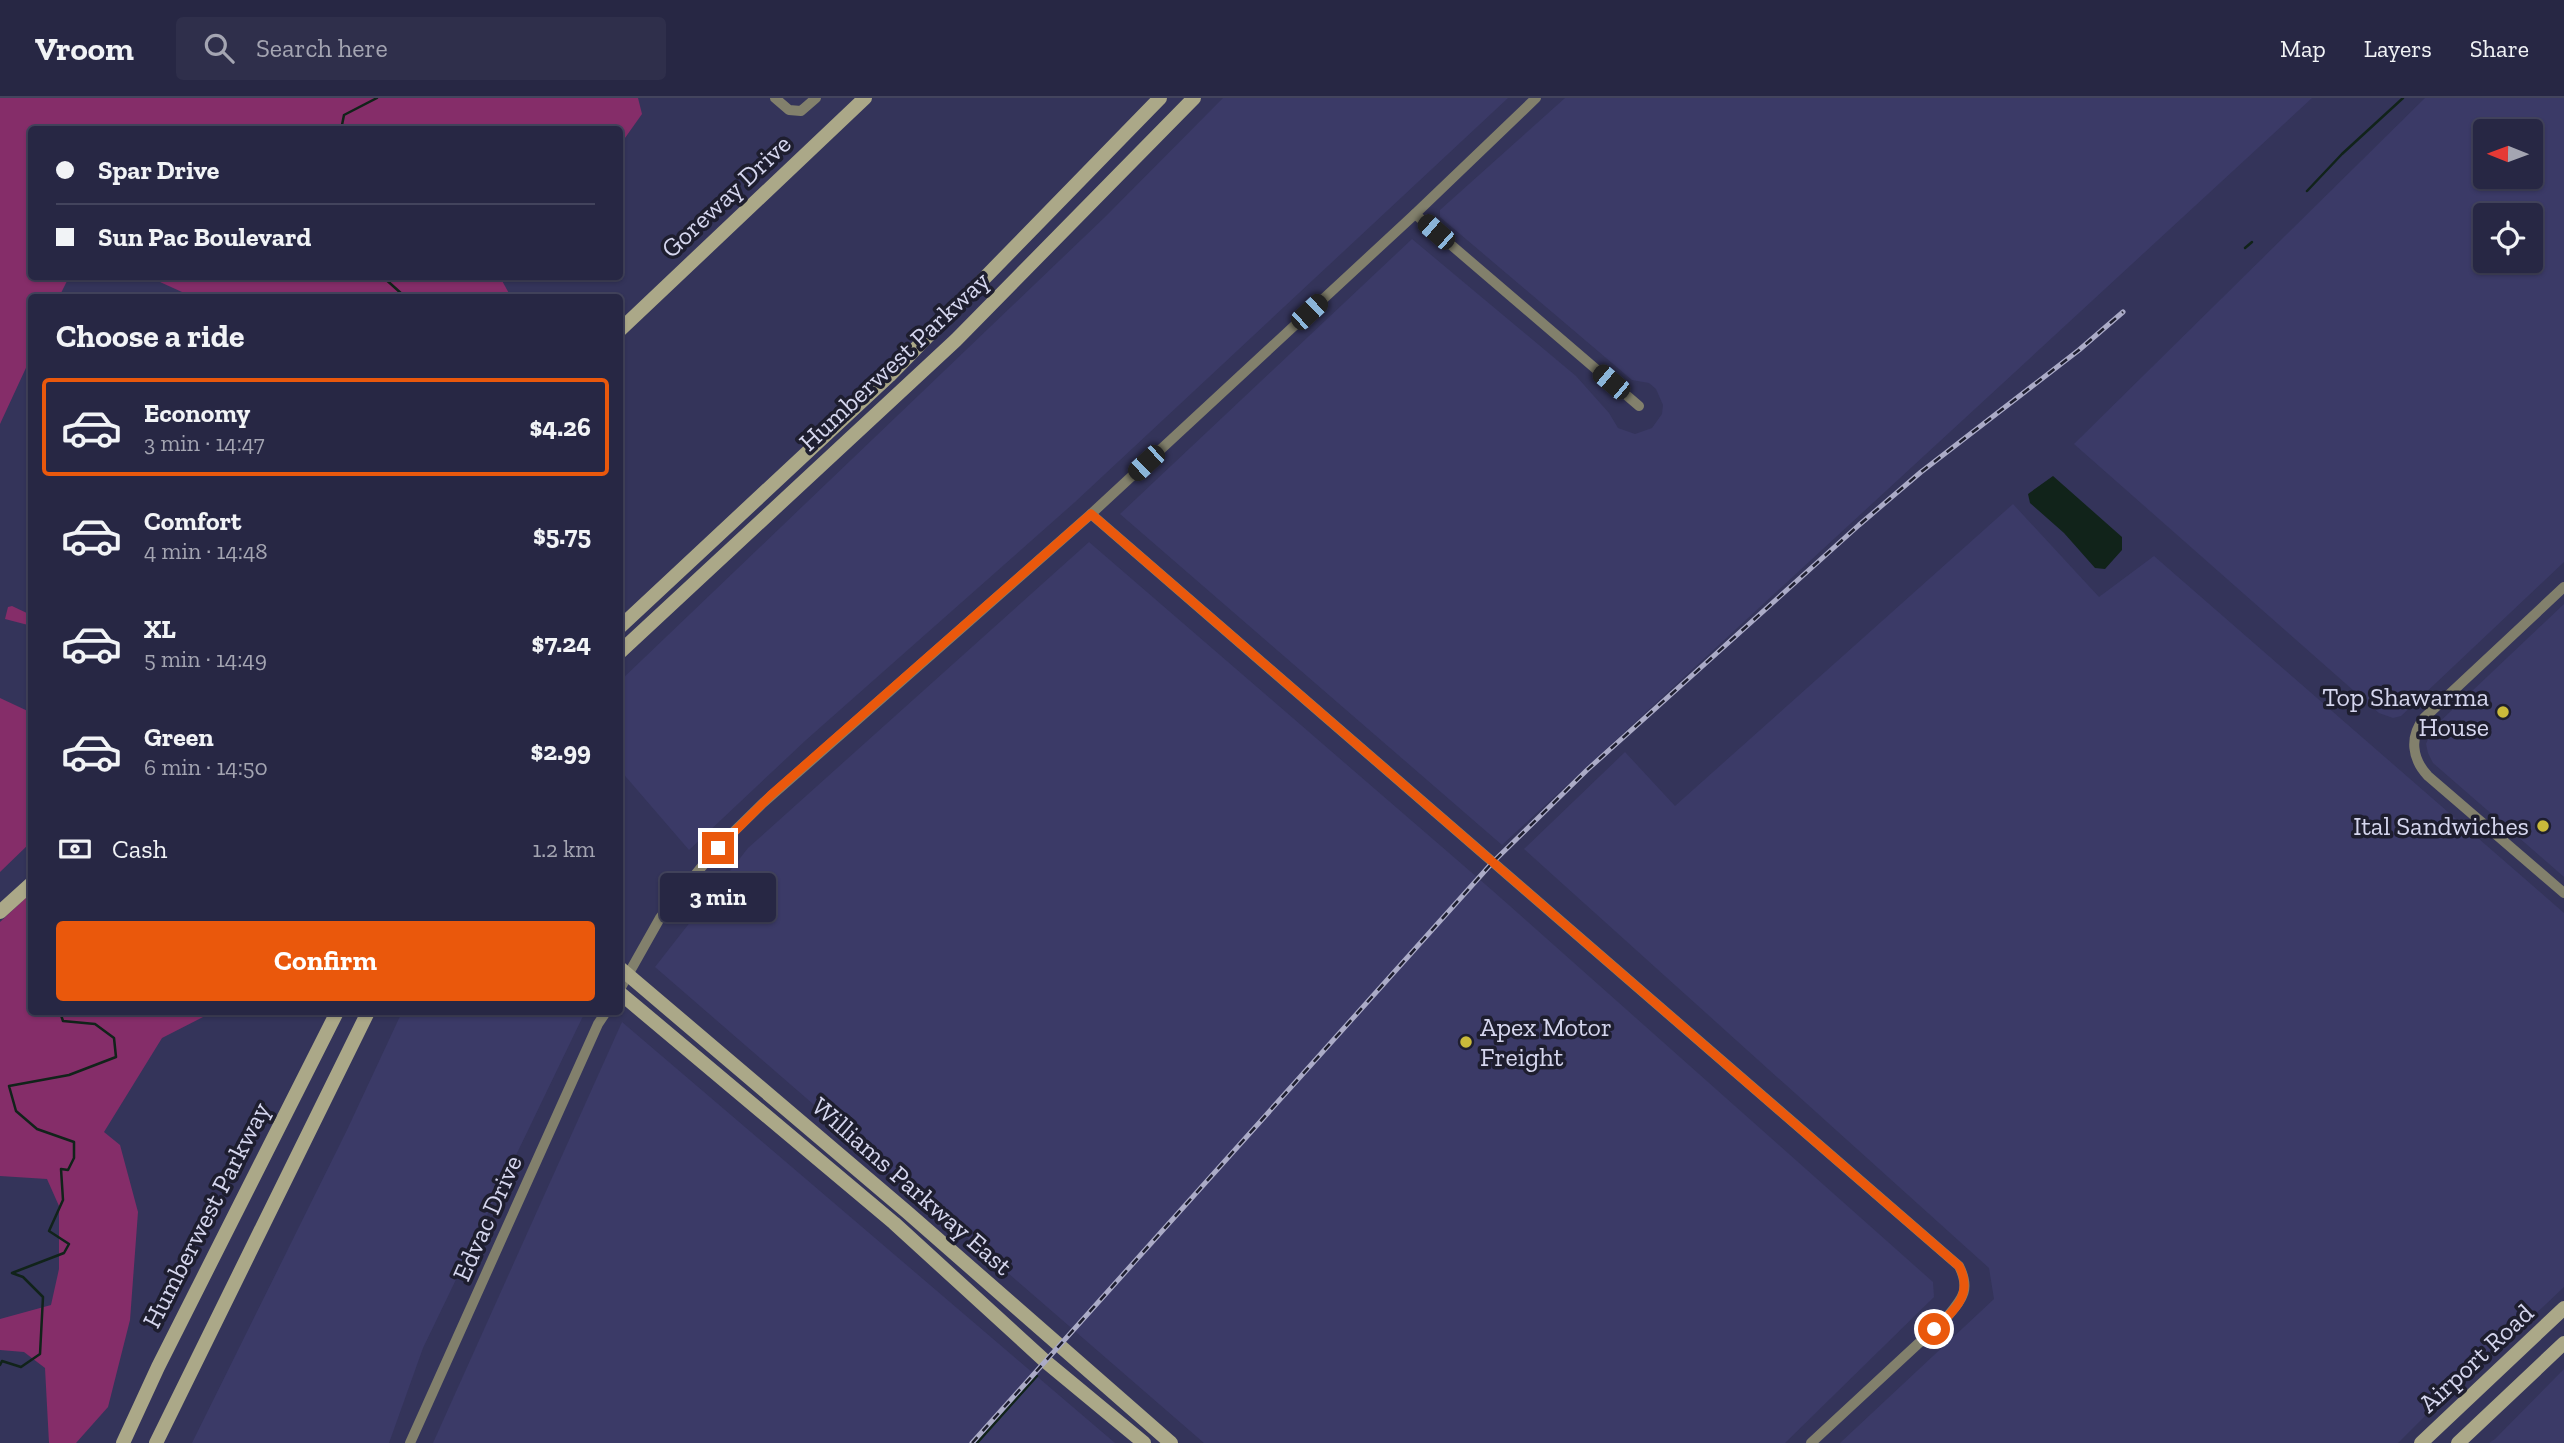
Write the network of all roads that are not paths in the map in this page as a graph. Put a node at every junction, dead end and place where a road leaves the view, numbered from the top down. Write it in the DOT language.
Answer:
graph roads {
  1 [pos="775,98"];
  2 [pos="816,98"];
  3 [pos="865,98"];
  4 [pos="1160,98"];
  5 [pos="1194,98"];
  6 [pos="1536,98"];
  7 [pos="1415,214"];
  8 [pos="623,327"];
  9 [pos="1639,406"];
  10 [pos="1091,514"];
  11 [pos="2564,587"];
  12 [pos="623,624"];
  13 [pos="623,649"];
  14 [pos="28,887"];
  15 [pos="2564,893"];
  16 [pos="0,912"];
  17 [pos="624,971"];
  18 [pos="623,994"];
  19 [pos="335,1015"];
  20 [pos="367,1015"];
  21 [pos="604,1015"];
  22 [pos="2564,1308"];
  23 [pos="2564,1343"];
  24 [pos="123,1443"];
  25 [pos="156,1443"];
  26 [pos="411,1443"];
  27 [pos="1144,1443"];
  28 [pos="1171,1443"];
  29 [pos="1811,1443"];
  30 [pos="2421,1443"];
  31 [pos="2458,1443"];
  1 -- 2 [label="street"];
  3 -- 8 [label="main road, Goreway Drive"];
  4 -- 12 [label="main road, Humberwest Parkway"];
  5 -- 13 [label="main road, Humberwest Parkway"];
  6 -- 7 [label="street"];
  7 -- 9 [label="street"];
  7 -- 10 [label="street"];
  10 -- 17 [label="street"];
  10 -- 29 [label="street"];
  11 -- 15 [label="street"];
  14 -- 16 [label="main road"];
  17 -- 28 [label="main road, Williams Parkway East"];
  18 -- 27 [label="main road, Williams Parkway East"];
  19 -- 24 [label="main road, Humberwest Parkway"];
  20 -- 25 [label="main road, Humberwest Parkway"];
  21 -- 26 [label="street, Edvac Drive"];
  22 -- 30 [label="main road, Airport Road"];
  23 -- 31 [label="main road, Airport Road"];
}
